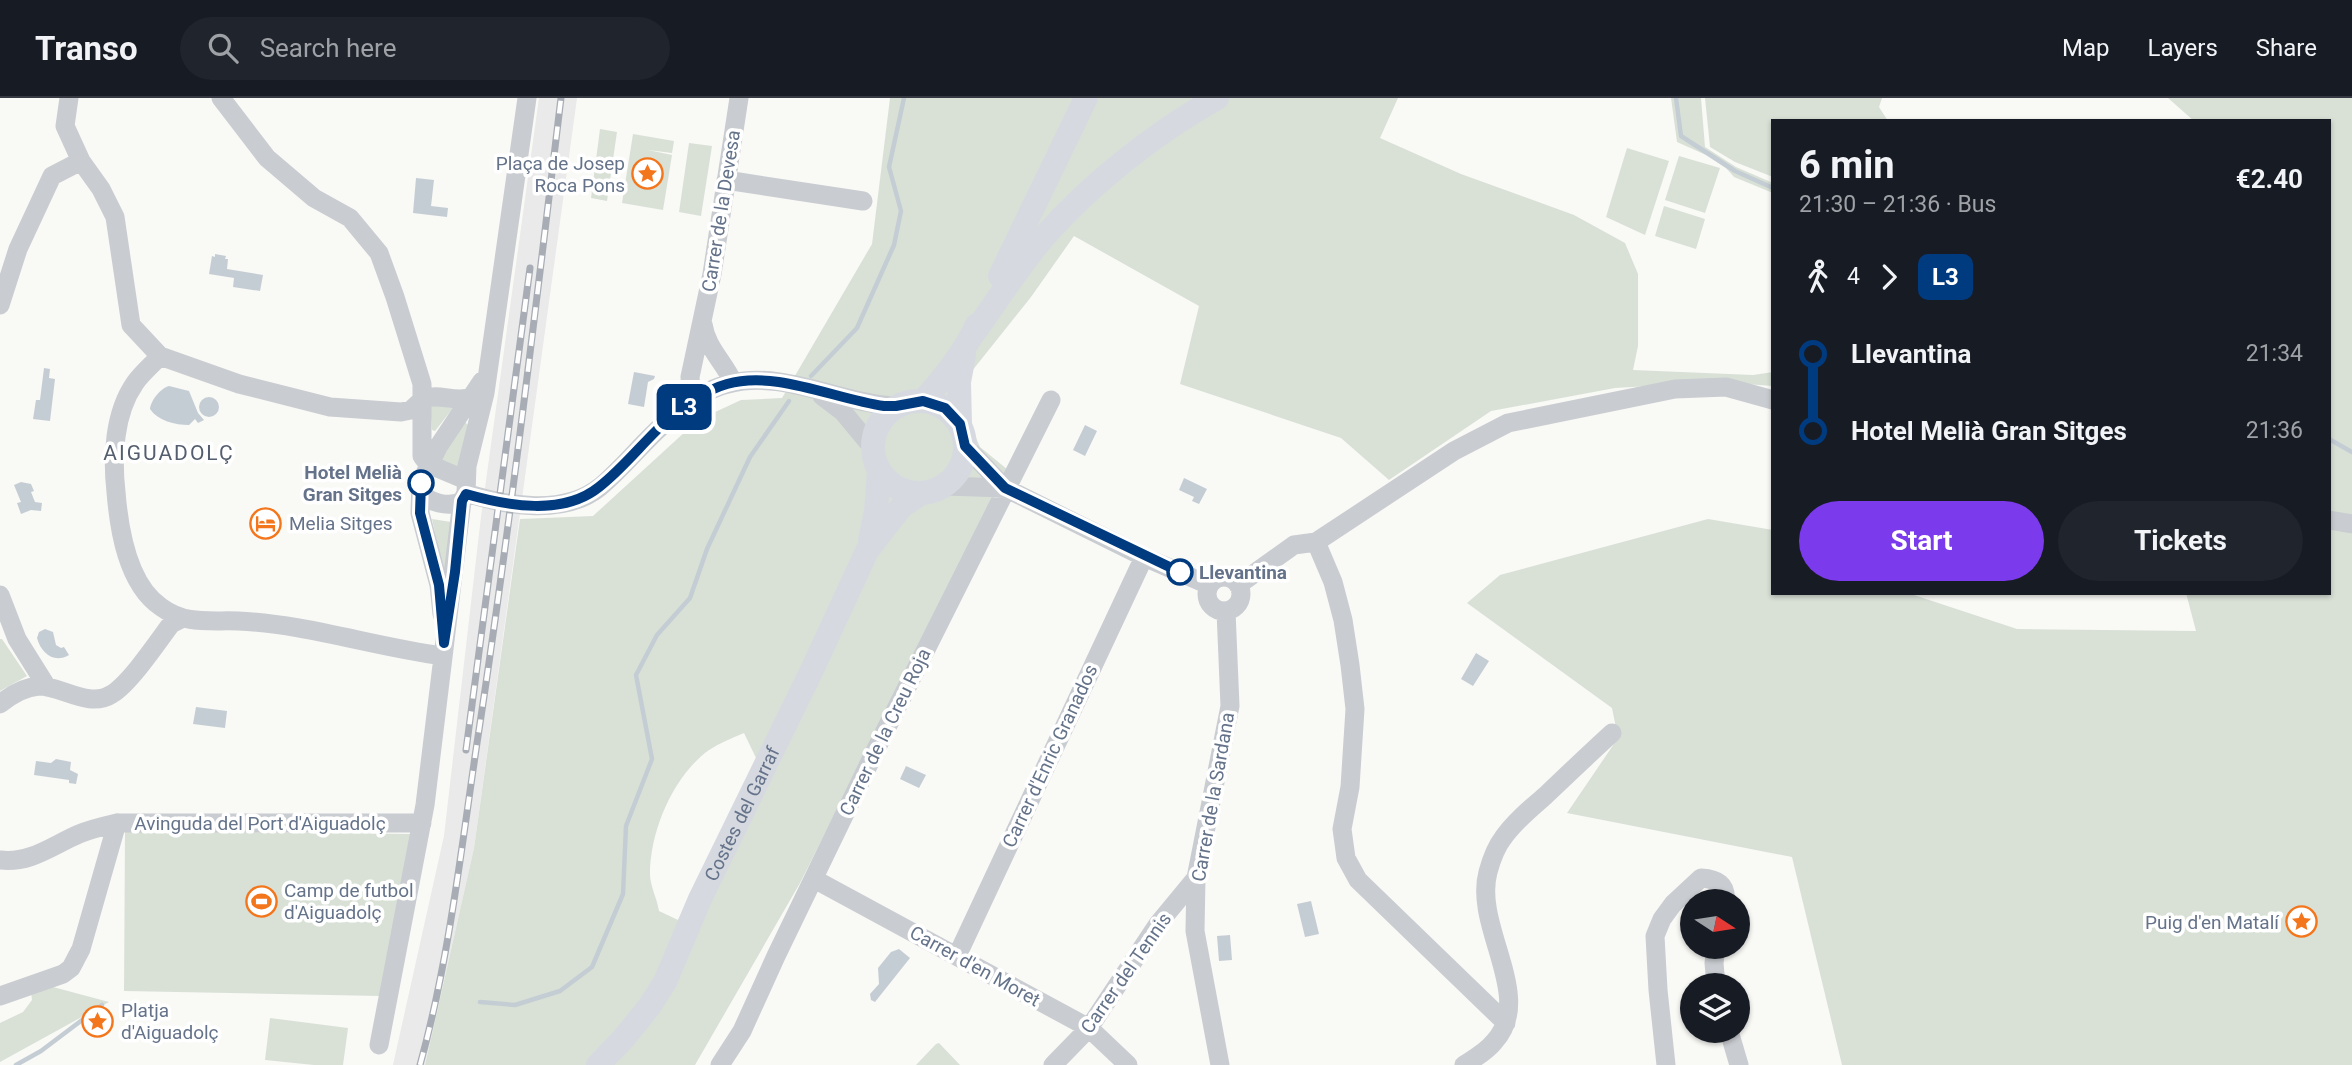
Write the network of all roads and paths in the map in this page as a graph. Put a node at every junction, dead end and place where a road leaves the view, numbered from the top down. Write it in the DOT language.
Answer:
graph roads {
  1 [pos="69,98"];
  2 [pos="221,98"];
  3 [pos="527,98"];
  4 [pos="739,98"];
  5 [pos="1086,98"];
  6 [pos="1217,98"];
  7 [pos="81,162"];
  8 [pos="726,180"];
  9 [pos="863,201"];
  10 [pos="0,304"];
  11 [pos="703,324"];
  12 [pos="968,343"];
  13 [pos="160,356"];
  14 [pos="487,371"];
  15 [pos="733,383"];
  16 [pos="816,391"];
  17 [pos="473,397"];
  18 [pos="423,399"];
  19 [pos="1771,399"];
  20 [pos="692,400"];
  21 [pos="1051,400"];
  22 [pos="923,401"];
  23 [pos="896,406"];
  24 [pos="963,435"];
  25 [pos="872,447"];
  26 [pos="428,464"];
  27 [pos="879,471"];
  28 [pos="1005,488"];
  29 [pos="934,490"];
  30 [pos="420,491"];
  31 [pos="465,492"];
  32 [pos="2331,520"];
  33 [pos="2352,524"];
  34 [pos="1316,542"];
  35 [pos="867,551"];
  36 [pos="1144,557"];
  37 [pos="1238,584"];
  38 [pos="1209,585"];
  39 [pos="0,595"];
  40 [pos="1226,611"];
  41 [pos="181,619"];
  42 [pos="443,650"];
  43 [pos="47,687"];
  44 [pos="0,704"];
  45 [pos="1612,733"];
  46 [pos="117,823"];
  47 [pos="422,823"];
  48 [pos="0,860"];
  49 [pos="1196,878"];
  50 [pos="814,879"];
  51 [pos="1689,889"];
  52 [pos="1722,889"];
  53 [pos="1680,898"];
  54 [pos="957,956"];
  55 [pos="0,996"];
  56 [pos="1506,1023"];
  57 [pos="1089,1028"];
  58 [pos="1733,1043"];
  59 [pos="379,1045"];
  60 [pos="598,1065"];
  61 [pos="720,1065"];
  62 [pos="1053,1065"];
  63 [pos="1128,1065"];
  64 [pos="1220,1065"];
  65 [pos="1464,1065"];
  66 [pos="1666,1065"];
  67 [pos="1739,1065"];
  1 -- 7 [label="street"];
  2 -- 18 [label="street"];
  3 -- 14 [label="street"];
  4 -- 8 [label="street, Carrer de la Devesa"];
  5 -- 12 [label="main road"];
  6 -- 12 [label="main road"];
  7 -- 10 [label="street"];
  7 -- 13 [label="street"];
  8 -- 9 [label="street"];
  8 -- 11 [label="street, Carrer de la Devesa"];
  11 -- 15 [label="street"];
  11 -- 20 [label="street, Carrer de la Devesa"];
  12 -- 22 [label="main road"];
  12 -- 24 [label="main road"];
  13 -- 18 [label="street"];
  13 -- 41 [label="street"];
  14 -- 17 [label="street"];
  14 -- 31 [label="street"];
  15 -- 16 [label="street"];
  15 -- 20 [label="street"];
  16 -- 23 [label="street"];
  16 -- 25 [label="street"];
  17 -- 18 [label="street"];
  17 -- 26 [label="street"];
  18 -- 26 [label="street"];
  19 -- 34 [label="street"];
  20 -- 31 [label="street"];
  21 -- 28 [label="street, Carrer de la Creu Roja"];
  22 -- 23 [label="main road"];
  22 -- 24 [label="main road"];
  23 -- 25 [label="main road"];
  24 -- 28 [label="street"];
  24 -- 29 [label="main road"];
  25 -- 27 [label="main road"];
  26 -- 30 [label="street"];
  26 -- 31 [label="street"];
  27 -- 29 [label="main road"];
  27 -- 35 [label="main road"];
  28 -- 29 [label="street"];
  28 -- 36 [label="street"];
  28 -- 50 [label="street, Carrer de la Creu Roja"];
  29 -- 35 [label="main road"];
  30 -- 31 [label="street"];
  30 -- 42 [label="street"];
  31 -- 42 [label="street"];
  32 -- 33 [label="street"];
  34 -- 37 [label="street"];
  34 -- 56 [label="street"];
  35 -- 60 [label="main road, Costes del Garraf"];
  36 -- 38 [label="street"];
  36 -- 54 [label="street, Carrer d'Enric Granados"];
  37 -- 38 [label="street"];
  37 -- 40 [label="street"];
  38 -- 40 [label="street"];
  39 -- 43 [label="street"];
  40 -- 49 [label="street, Carrer de la Sardana"];
  41 -- 42 [label="street"];
  41 -- 43 [label="street"];
  42 -- 47 [label="street"];
  43 -- 44 [label="street"];
  45 -- 56 [label="street"];
  46 -- 47 [label="street, Avinguda del Port d'Aiguadolç"];
  46 -- 48 [label="street"];
  46 -- 55 [label="street, Avinguda del Port d'Aiguadolç"];
  47 -- 59 [label="street"];
  49 -- 57 [label="street, Carrer del Tennis"];
  49 -- 64 [label="street, Carrer de la Sardana"];
  50 -- 54 [label="street, Carrer d'en Moret"];
  50 -- 61 [label="street, Carrer de la Creu Roja"];
  51 -- 52 [label="street"];
  53 -- 66 [label="street"];
  54 -- 57 [label="street, Carrer d'en Moret"];
  56 -- 65 [label="street"];
  57 -- 62 [label="street, Carrer del Tennis"];
  57 -- 63 [label="street, Carrer d'en Moret"];
  58 -- 67 [label="street"];
}
